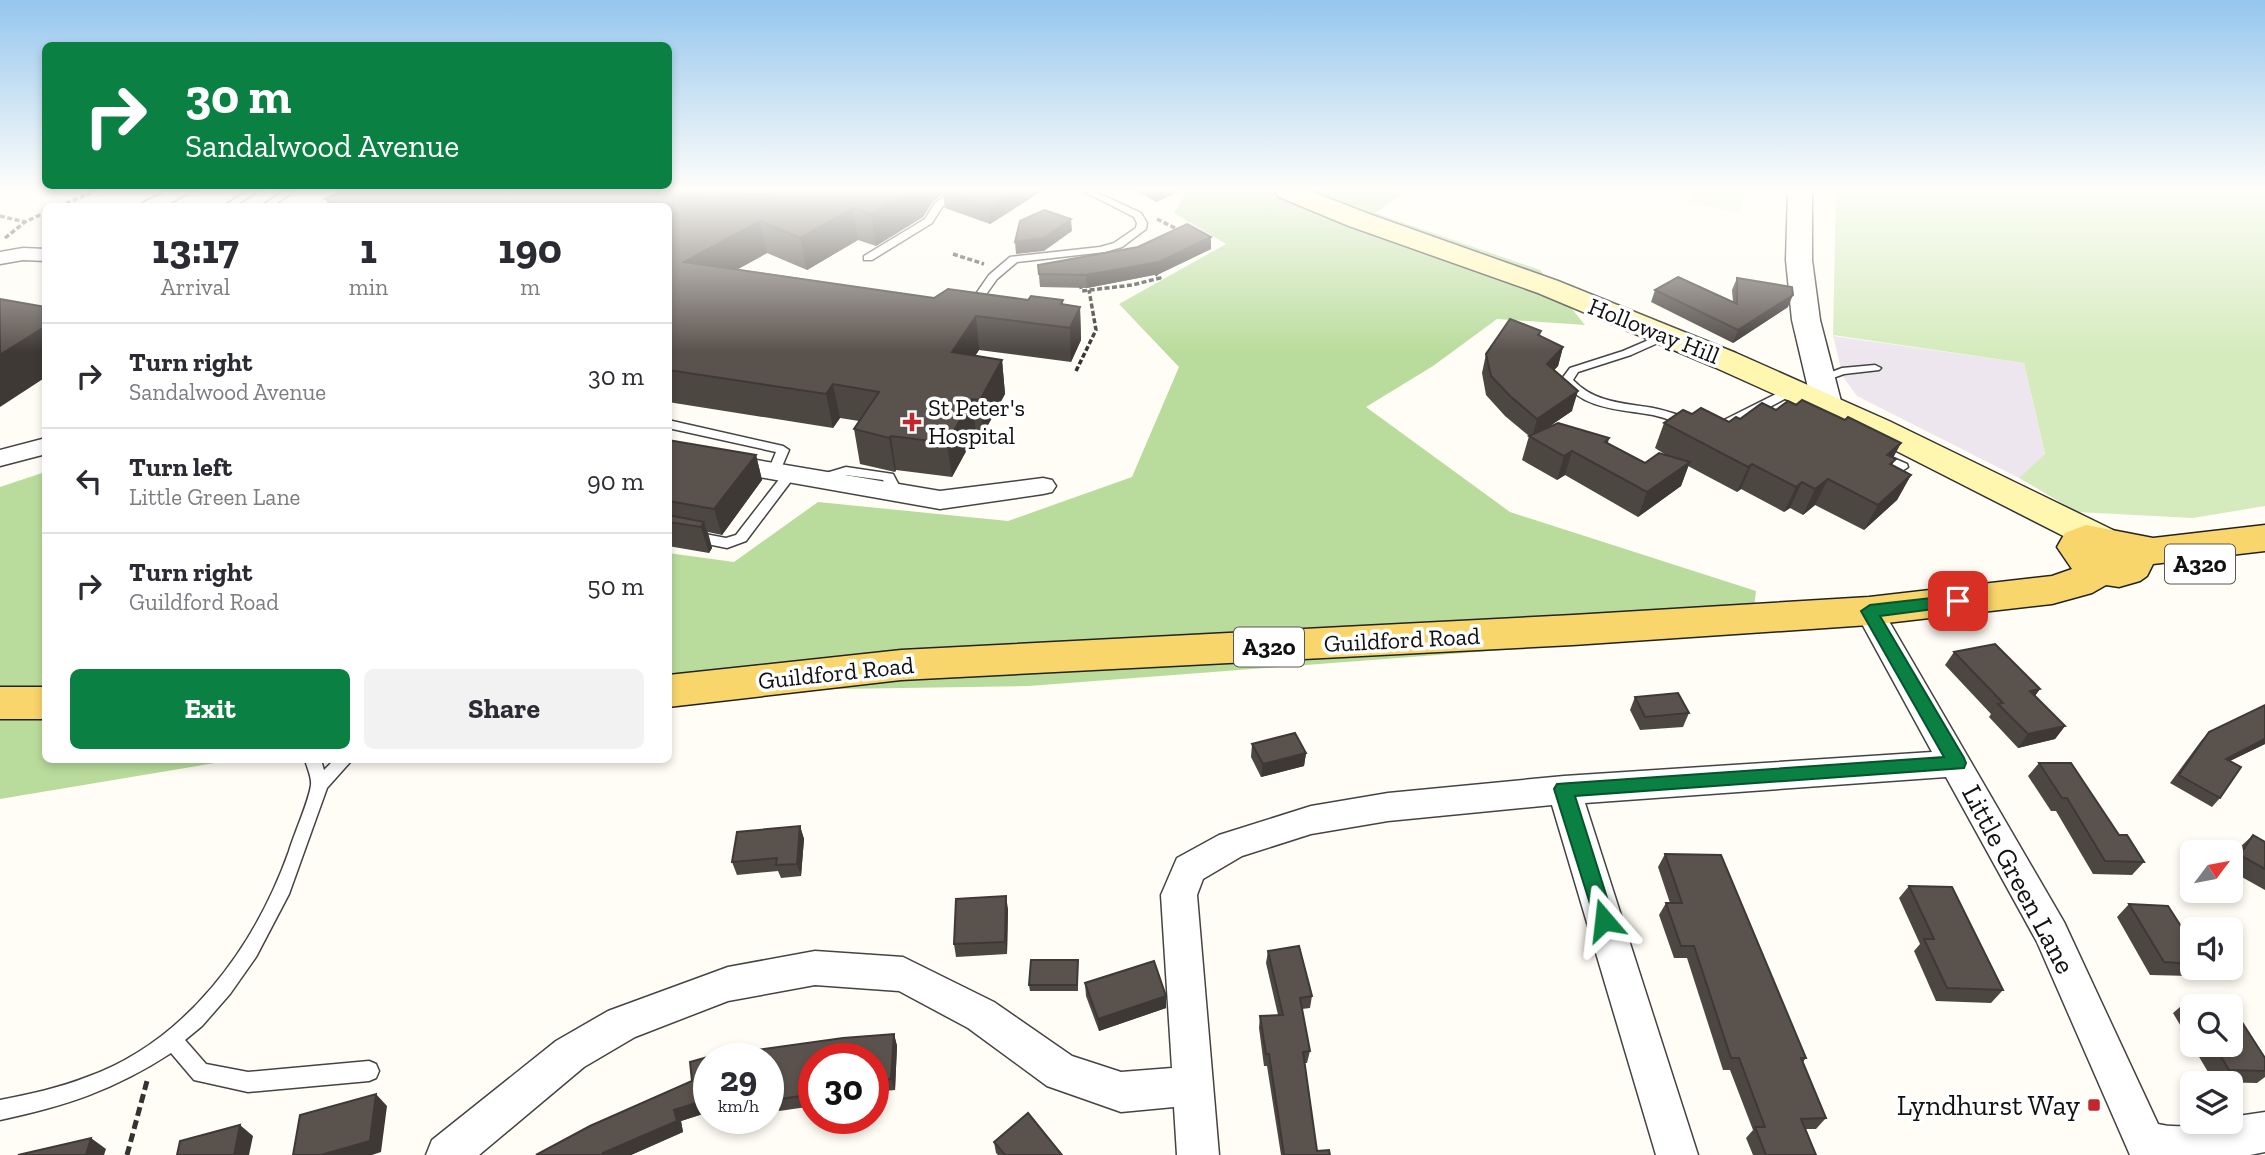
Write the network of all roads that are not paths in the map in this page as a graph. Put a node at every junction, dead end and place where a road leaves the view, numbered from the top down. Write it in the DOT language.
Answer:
graph roads {
  1 [pos="890,245"];
  2 [pos="1114,245"];
  3 [pos="1429,245"];
  4 [pos="1800,245"];
  5 [pos="42,254"];
  6 [pos="0,258"];
  7 [pos="869,258"];
  8 [pos="991,300"];
  9 [pos="1665,335"];
  10 [pos="1875,368"];
  11 [pos="1798,396"];
  12 [pos="672,425"];
  13 [pos="41,444"];
  14 [pos="1866,449"];
  15 [pos="672,454"];
  16 [pos="0,458"];
  17 [pos="1902,467"];
  18 [pos="782,473"];
  19 [pos="1043,486"];
  20 [pos="672,532"];
  21 [pos="2265,538"];
  22 [pos="2265,553"];
  23 [pos="2102,554"];
  24 [pos="1870,611"];
  25 [pos="672,691"];
  26 [pos="0,703"];
  27 [pos="42,703"];
  28 [pos="314,763"];
  29 [pos="341,763"];
  30 [pos="1957,763"];
  31 [pos="320,784"];
  32 [pos="1564,789"];
  33 [pos="173,1041"];
  34 [pos="369,1071"];
  35 [pos="1193,1086"];
  36 [pos="0,1110"];
  37 [pos="2265,1132"];
  38 [pos="2149,1148"];
  39 [pos="447,1155"];
  40 [pos="1198,1155"];
  41 [pos="1678,1155"];
  1 -- 7 [label="lane"];
  2 -- 8 [label="lane"];
  3 -- 9 [label="main road, Holloway Hill"];
  4 -- 11 [label="street"];
  5 -- 6 [label="street"];
  9 -- 11 [label="main road, Holloway Hill"];
  9 -- 11 [label="lane"];
  10 -- 11 [label="lane"];
  11 -- 23 [label="main road, Holloway Hill"];
  12 -- 18 [label="lane"];
  13 -- 16 [label="street"];
  14 -- 17 [label="lane"];
  15 -- 18 [label="street"];
  18 -- 19 [label="street"];
  18 -- 20 [label="lane"];
  21 -- 23 [label="main road, A320"];
  22 -- 23 [label="main road, A320"];
  23 -- 24 [label="main road, Guildford Road / A320"];
  24 -- 25 [label="main road, Guildford Road / A320"];
  24 -- 30 [label="street, Little Green Lane"];
  26 -- 27 [label="main road"];
  28 -- 31 [label="lane"];
  29 -- 31 [label="lane"];
  30 -- 32 [label="street"];
  30 -- 38 [label="street, Little Green Lane"];
  31 -- 33 [label="lane"];
  32 -- 35 [label="street"];
  32 -- 41 [label="street"];
  33 -- 34 [label="lane"];
  33 -- 36 [label="lane"];
  35 -- 39 [label="street"];
  35 -- 40 [label="street"];
  37 -- 38 [label="street"];
}
